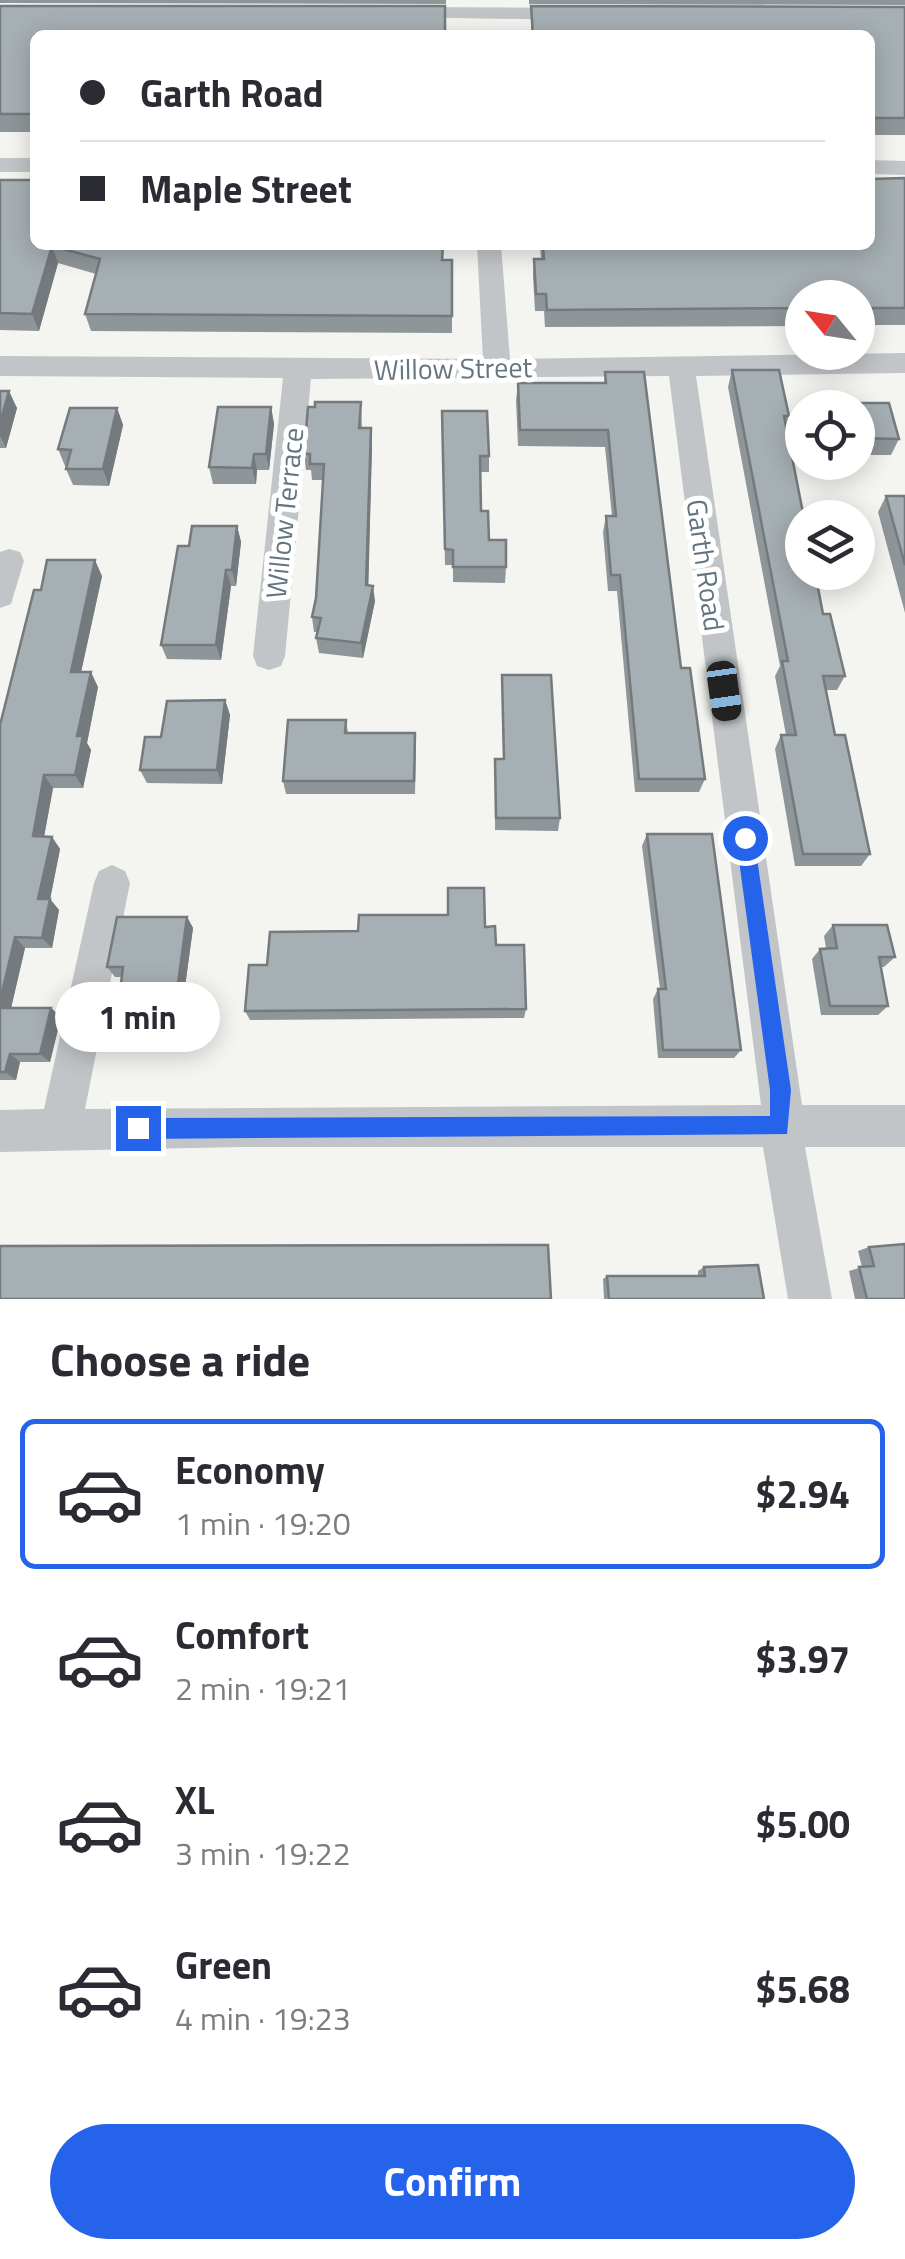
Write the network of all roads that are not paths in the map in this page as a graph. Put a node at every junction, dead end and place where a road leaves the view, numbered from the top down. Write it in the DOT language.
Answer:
graph roads {
  1 [pos="375,12"];
  2 [pos="598,14"];
  3 [pos="480,16"];
  4 [pos="0,165"];
  5 [pos="30,165"];
  6 [pos="875,167"];
  7 [pos="905,168"];
  8 [pos="489,250"];
  9 [pos="682,364"];
  10 [pos="905,364"];
  11 [pos="0,366"];
  12 [pos="298,369"];
  13 [pos="497,369"];
  14 [pos="9,561"];
  15 [pos="0,595"];
  16 [pos="269,656"];
  17 [pos="112,884"];
  18 [pos="780,1126"];
  19 [pos="905,1126"];
  20 [pos="60,1130"];
  21 [pos="0,1131"];
  22 [pos="810,1299"];
  1 -- 3 [label="street"];
  2 -- 3 [label="street"];
  4 -- 5 [label="street"];
  6 -- 7 [label="street"];
  8 -- 13 [label="street"];
  9 -- 10 [label="street, Willow Street"];
  9 -- 13 [label="street, Willow Street"];
  9 -- 18 [label="street, Garth Road"];
  11 -- 12 [label="street, Willow Street"];
  12 -- 13 [label="street, Willow Street"];
  12 -- 16 [label="street, Willow Terrace"];
  14 -- 15 [label="street"];
  17 -- 20 [label="street"];
  18 -- 19 [label="street"];
  18 -- 20 [label="street"];
  18 -- 22 [label="street, Garth Road"];
  20 -- 21 [label="street"];
}
